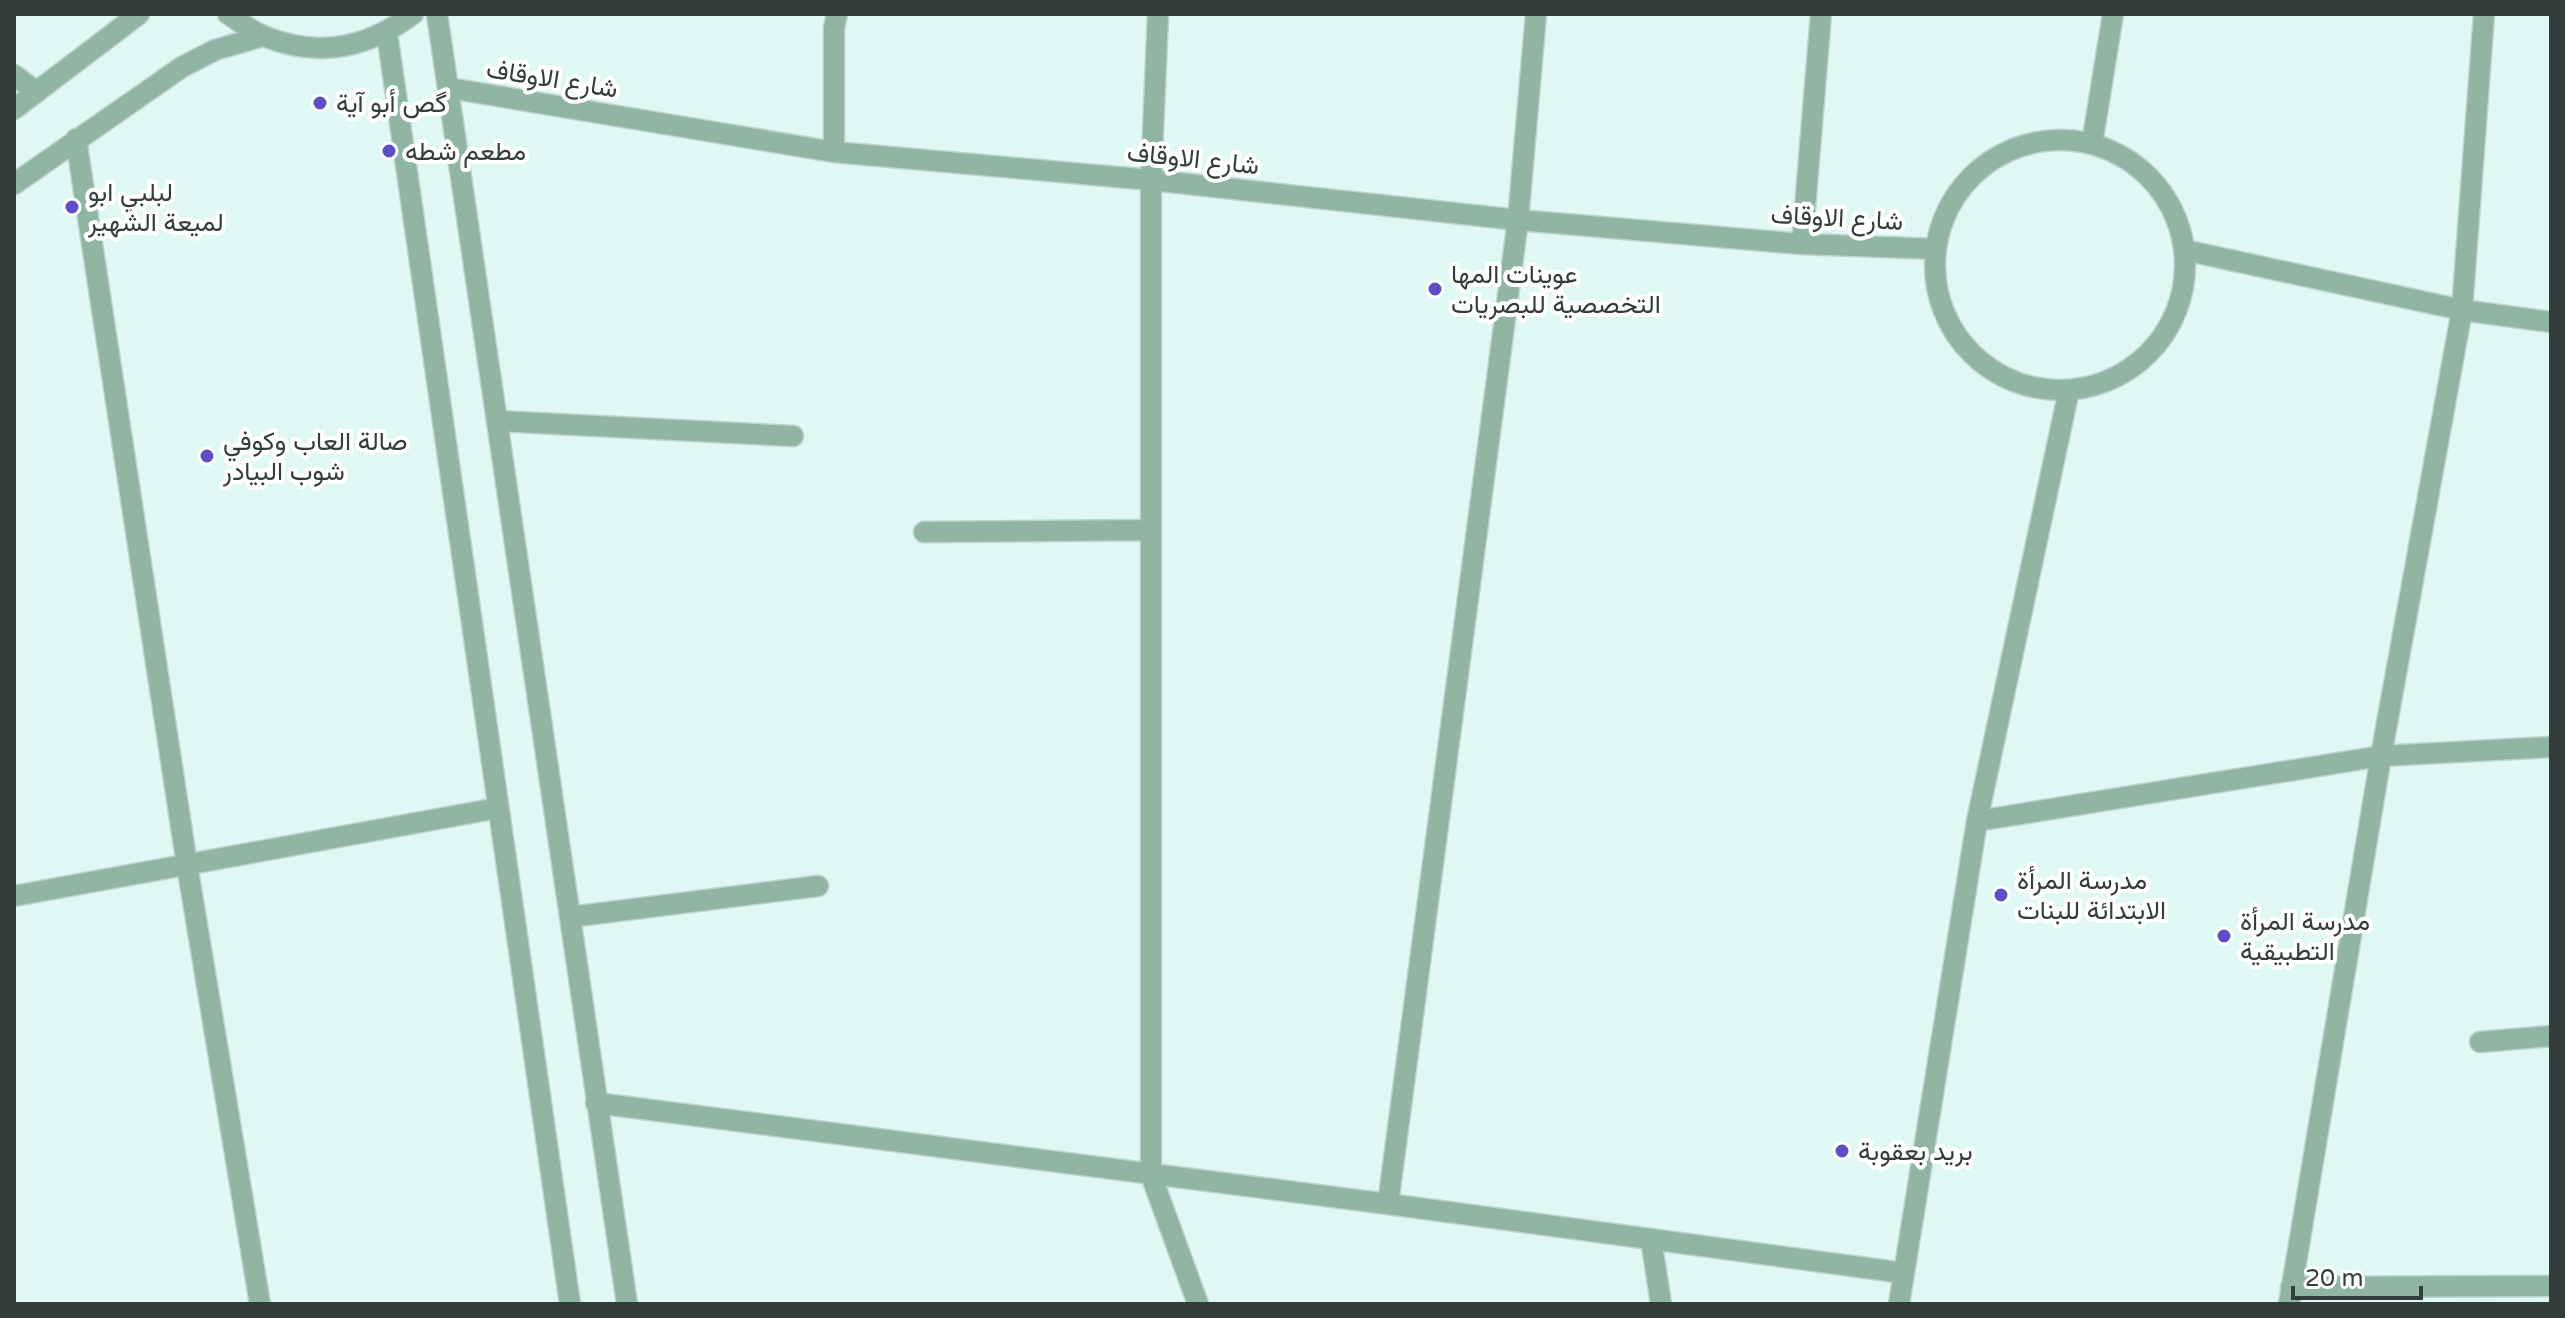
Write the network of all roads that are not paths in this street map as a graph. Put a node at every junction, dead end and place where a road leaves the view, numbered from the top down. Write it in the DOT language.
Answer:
graph roads {
  1 [pos="139,14"];
  2 [pos="228,14"];
  3 [pos="413,14"];
  4 [pos="437,14"];
  5 [pos="837,14"];
  6 [pos="1158,14"];
  7 [pos="1536,14"];
  8 [pos="1821,14"];
  9 [pos="2113,14"];
  10 [pos="2484,14"];
  11 [pos="387,33"];
  12 [pos="263,36"];
  13 [pos="14,75"];
  14 [pos="449,88"];
  15 [pos="37,92"];
  16 [pos="14,109"];
  17 [pos="76,139"];
  18 [pos="2092,144"];
  19 [pos="834,152"];
  20 [pos="1151,180"];
  21 [pos="14,184"];
  22 [pos="1518,220"];
  23 [pos="1802,244"];
  24 [pos="1936,249"];
  25 [pos="2184,250"];
  26 [pos="2462,310"];
  27 [pos="2551,322"];
  28 [pos="2069,390"];
  29 [pos="497,421"];
  30 [pos="793,436"];
  31 [pos="1151,530"];
  32 [pos="924,532"];
  33 [pos="2551,747"];
  34 [pos="2381,756"];
  35 [pos="498,808"];
  36 [pos="1977,821"];
  37 [pos="187,865"];
  38 [pos="818,886"];
  39 [pos="14,896"];
  40 [pos="570,917"];
  41 [pos="2551,1036"];
  42 [pos="2480,1042"];
  43 [pos="596,1103"];
  44 [pos="1151,1175"];
  45 [pos="1388,1204"];
  46 [pos="1651,1239"];
  47 [pos="1904,1273"];
  48 [pos="2551,1286"];
  49 [pos="2290,1296"];
  50 [pos="260,1304"];
  51 [pos="570,1304"];
  52 [pos="627,1304"];
  53 [pos="1198,1304"];
  54 [pos="1661,1304"];
  55 [pos="1899,1304"];
  1 -- 15 [label="street"];
  2 -- 12 [label="street"];
  3 -- 11 [label="street"];
  4 -- 14 [label="street"];
  5 -- 19 [label="street"];
  6 -- 20 [label="street"];
  7 -- 22 [label="street"];
  8 -- 23 [label="street"];
  9 -- 18 [label="street"];
  10 -- 26 [label="street"];
  11 -- 12 [label="street"];
  11 -- 35 [label="street"];
  12 -- 17 [label="street"];
  13 -- 15 [label="street"];
  14 -- 19 [label="street, شارع الاوقاف"];
  14 -- 29 [label="street"];
  15 -- 16 [label="street"];
  17 -- 21 [label="street"];
  17 -- 37 [label="street"];
  18 -- 24 [label="street"];
  18 -- 25 [label="street"];
  19 -- 20 [label="street, شارع الاوقاف"];
  20 -- 22 [label="street, شارع الاوقاف"];
  20 -- 31 [label="street"];
  22 -- 23 [label="street, شارع الاوقاف"];
  22 -- 45 [label="street"];
  23 -- 24 [label="street, شارع الاوقاف"];
  24 -- 28 [label="street"];
  25 -- 26 [label="street"];
  25 -- 28 [label="street"];
  26 -- 27 [label="street"];
  26 -- 34 [label="street"];
  28 -- 36 [label="street"];
  29 -- 30 [label="street"];
  29 -- 40 [label="street"];
  31 -- 32 [label="street"];
  31 -- 44 [label="street"];
  33 -- 34 [label="street"];
  34 -- 36 [label="street"];
  34 -- 49 [label="street"];
  35 -- 37 [label="street"];
  35 -- 51 [label="street"];
  36 -- 47 [label="street"];
  37 -- 39 [label="street"];
  37 -- 50 [label="street"];
  38 -- 40 [label="street"];
  40 -- 43 [label="street"];
  41 -- 42 [label="street"];
  43 -- 44 [label="street"];
  43 -- 52 [label="street"];
  44 -- 45 [label="street"];
  44 -- 53 [label="street"];
  45 -- 46 [label="street"];
  46 -- 47 [label="street"];
  46 -- 54 [label="street"];
  47 -- 55 [label="street"];
  48 -- 49 [label="street"];
}
